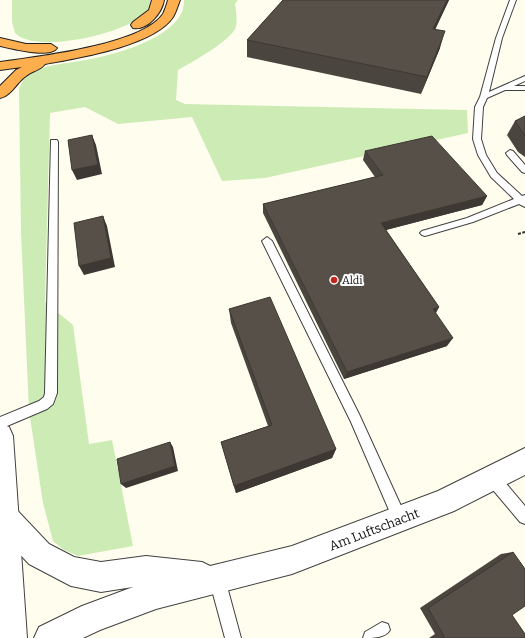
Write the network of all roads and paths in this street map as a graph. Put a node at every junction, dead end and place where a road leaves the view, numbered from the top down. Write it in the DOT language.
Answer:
graph roads {
  1 [pos="158,0"];
  2 [pos="174,0"];
  3 [pos="513,0"];
  4 [pos="0,42"];
  5 [pos="68,47"];
  6 [pos="52,58"];
  7 [pos="0,59"];
  8 [pos="0,66"];
  9 [pos="524,78"];
  10 [pos="503,88"];
  11 [pos="525,88"];
  12 [pos="0,94"];
  13 [pos="484,97"];
  14 [pos="54,142"];
  15 [pos="510,152"];
  16 [pos="525,170"];
  17 [pos="523,201"];
  18 [pos="525,232"];
  19 [pos="425,233"];
  20 [pos="518,234"];
  21 [pos="267,241"];
  22 [pos="0,423"];
  23 [pos="0,436"];
  24 [pos="525,461"];
  25 [pos="493,479"];
  26 [pos="4,517"];
  27 [pos="525,517"];
  28 [pos="400,519"];
  29 [pos="217,579"];
  30 [pos="11,638"];
  31 [pos="50,638"];
  32 [pos="233,638"];
  1 -- 5 [label="highway"];
  2 -- 6 [label="highway"];
  3 -- 13 [label="lane"];
  4 -- 5 [label="highway"];
  5 -- 7 [label="highway"];
  6 -- 8 [label="highway"];
  6 -- 12 [label="highway"];
  9 -- 10 [label="lane"];
  10 -- 11 [label="lane"];
  10 -- 13 [label="lane"];
  13 -- 17 [label="lane"];
  14 -- 22 [label="lane"];
  15 -- 16 [label="lane"];
  17 -- 19 [label="lane"];
  18 -- 20 [label="path"];
  21 -- 28 [label="lane"];
  23 -- 26 [label="street"];
  24 -- 25 [label="street, Am Luftschacht"];
  25 -- 27 [label="lane"];
  25 -- 28 [label="street, Am Luftschacht"];
  26 -- 29 [label="street, Am Luftschacht"];
  26 -- 30 [label="street"];
  28 -- 29 [label="street, Am Luftschacht"];
  29 -- 31 [label="street, Am Luftschacht"];
  29 -- 32 [label="lane"];
}
